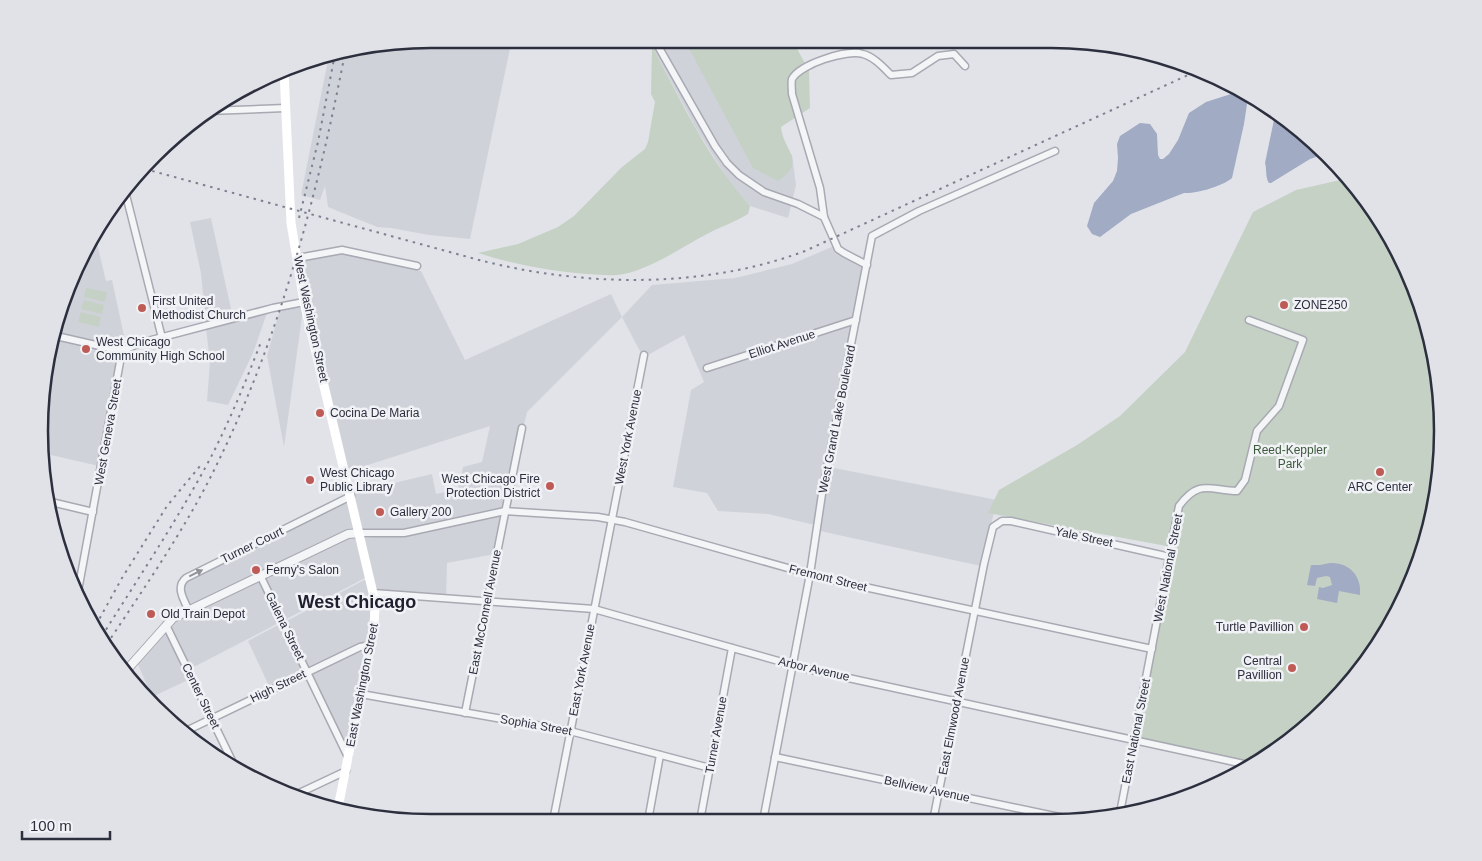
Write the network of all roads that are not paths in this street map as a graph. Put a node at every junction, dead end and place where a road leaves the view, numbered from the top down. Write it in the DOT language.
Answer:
graph roads {
  1 [pos="659,48"];
  2 [pos="964,66"];
  3 [pos="284,77"];
  4 [pos="285,108"];
  5 [pos="220,111"];
  6 [pos="1055,151"];
  7 [pos="127,198"];
  8 [pos="824,216"];
  9 [pos="298,258"];
  10 [pos="867,265"];
  11 [pos="417,266"];
  12 [pos="304,302"];
  13 [pos="856,320"];
  14 [pos="1250,320"];
  15 [pos="60,337"];
  16 [pos="162,338"];
  17 [pos="122,352"];
  18 [pos="644,355"];
  19 [pos="707,368"];
  20 [pos="522,428"];
  21 [pos="351,496"];
  22 [pos="55,503"];
  23 [pos="505,511"];
  24 [pos="93,512"];
  25 [pos="612,520"];
  26 [pos="998,523"];
  27 [pos="360,533"];
  28 [pos="1170,556"];
  29 [pos="810,574"];
  30 [pos="260,575"];
  31 [pos="80,583"];
  32 [pos="373,593"];
  33 [pos="487,602"];
  34 [pos="594,609"];
  35 [pos="974,610"];
  36 [pos="189,611"];
  37 [pos="166,624"];
  38 [pos="370,645"];
  39 [pos="732,648"];
  40 [pos="1152,649"];
  41 [pos="793,665"];
  42 [pos="129,667"];
  43 [pos="307,672"];
  44 [pos="361,694"];
  45 [pos="956,701"];
  46 [pos="464,712"];
  47 [pos="212,719"];
  48 [pos="191,729"];
  49 [pos="570,731"];
  50 [pos="1134,739"];
  51 [pos="660,754"];
  52 [pos="230,756"];
  53 [pos="775,757"];
  54 [pos="348,758"];
  55 [pos="1241,763"];
  56 [pos="710,768"];
  57 [pos="346,771"];
  58 [pos="303,791"];
  59 [pos="939,792"];
  60 [pos="339,802"];
  61 [pos="1121,807"];
  62 [pos="554,814"];
  63 [pos="649,814"];
  64 [pos="701,814"];
  65 [pos="764,814"];
  66 [pos="934,814"];
  67 [pos="1044,814"];
  1 -- 8 [label="street"];
  2 -- 8 [label="street"];
  3 -- 4 [label="main road, West Washington Street"];
  4 -- 5 [label="street"];
  4 -- 9 [label="main road, West Washington Street"];
  6 -- 10 [label="street, West Grand Lake Boulevard"];
  7 -- 16 [label="street"];
  8 -- 10 [label="street"];
  9 -- 11 [label="street"];
  9 -- 12 [label="main road, West Washington Street"];
  10 -- 13 [label="street, West Grand Lake Boulevard"];
  12 -- 16 [label="street"];
  12 -- 21 [label="main road, West Washington Street"];
  13 -- 19 [label="street, Elliot Avenue"];
  13 -- 29 [label="street, West Grand Lake Boulevard"];
  14 -- 28 [label="street, West National Street"];
  15 -- 17 [label="street"];
  16 -- 17 [label="street"];
  17 -- 24 [label="street, West Geneva Street"];
  18 -- 25 [label="street, West York Avenue"];
  20 -- 23 [label="street, East McConnell Avenue"];
  21 -- 27 [label="main road, West Washington Street"];
  36 -- 21 [label="street, Turner Court, one-way"];
  22 -- 24 [label="street"];
  23 -- 25 [label="street, Fremont Street"];
  23 -- 27 [label="street, Fremont Street"];
  23 -- 33 [label="street, East McConnell Avenue"];
  24 -- 31 [label="street, West Geneva Street"];
  25 -- 29 [label="street, Fremont Street"];
  25 -- 34 [label="street, East York Avenue"];
  26 -- 28 [label="street, Yale Street"];
  26 -- 35 [label="street, East Elmwood Avenue"];
  27 -- 30 [label="street"];
  27 -- 32 [label="main road, East Washington Street"];
  28 -- 40 [label="street, West National Street"];
  29 -- 35 [label="street, Fremont Street"];
  29 -- 41 [label="street, West Grand Lake Boulevard"];
  30 -- 36 [label="street"];
  30 -- 43 [label="street, Galena Street"];
  32 -- 33 [label="street, Arbor Avenue"];
  32 -- 38 [label="main road, East Washington Street"];
  33 -- 34 [label="street, Arbor Avenue"];
  33 -- 46 [label="street, East McConnell Avenue"];
  34 -- 39 [label="street, Arbor Avenue"];
  34 -- 49 [label="street, East York Avenue"];
  35 -- 40 [label="street, Fremont Street"];
  35 -- 45 [label="street, East Elmwood Avenue"];
  36 -- 37 [label="street"];
  37 -- 42 [label="street"];
  37 -- 47 [label="street, Center Street"];
  38 -- 43 [label="street, High Street"];
  38 -- 44 [label="main road, East Washington Street"];
  39 -- 41 [label="street, Arbor Avenue"];
  39 -- 56 [label="street, Turner Avenue"];
  40 -- 50 [label="street, East National Street"];
  41 -- 45 [label="street, Arbor Avenue"];
  41 -- 53 [label="street, West Grand Lake Boulevard"];
  43 -- 47 [label="street, High Street"];
  43 -- 54 [label="street, Galena Street"];
  44 -- 46 [label="street, Sophia Street"];
  44 -- 54 [label="main road, East Washington Street"];
  45 -- 50 [label="street, Arbor Avenue"];
  45 -- 59 [label="street, East Elmwood Avenue"];
  46 -- 49 [label="street, Sophia Street"];
  47 -- 48 [label="street, High Street"];
  47 -- 52 [label="street, Center Street"];
  49 -- 51 [label="street, Sophia Street"];
  49 -- 62 [label="street, East York Avenue"];
  50 -- 55 [label="street, Arbor Avenue"];
  50 -- 61 [label="street, East National Street"];
  51 -- 56 [label="street, Sophia Street"];
  51 -- 63 [label="street"];
  53 -- 59 [label="street, Bellview Avenue"];
  53 -- 65 [label="street, West Grand Lake Boulevard"];
  54 -- 57 [label="main road, East Washington Street"];
  56 -- 64 [label="street, Turner Avenue"];
  57 -- 58 [label="street"];
  57 -- 60 [label="main road, East Washington Street"];
  59 -- 66 [label="street, East Elmwood Avenue"];
  59 -- 67 [label="street, Bellview Avenue"];
}
